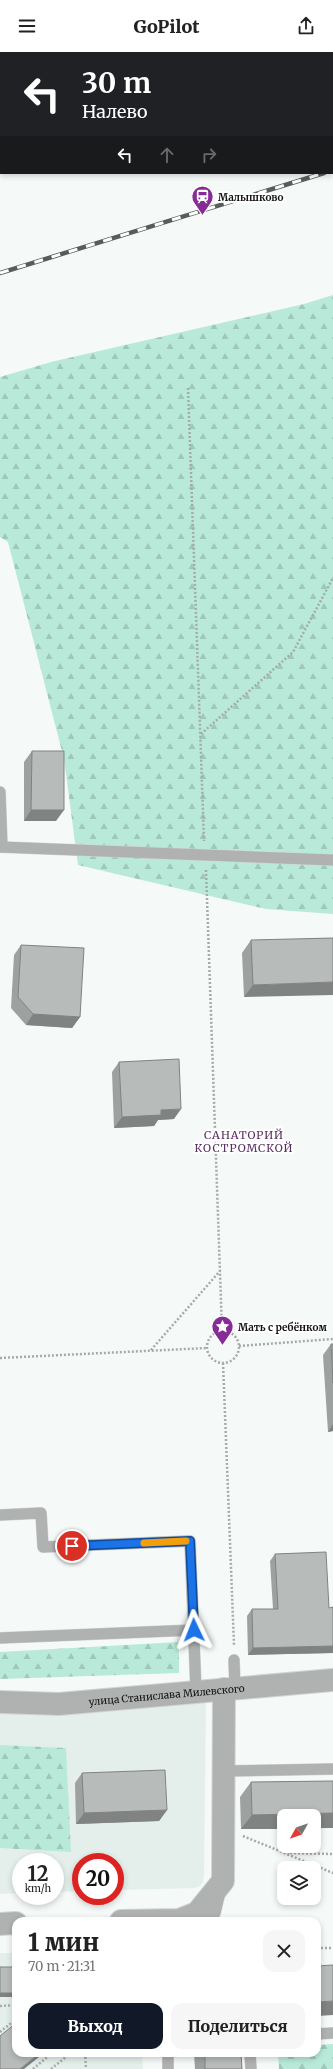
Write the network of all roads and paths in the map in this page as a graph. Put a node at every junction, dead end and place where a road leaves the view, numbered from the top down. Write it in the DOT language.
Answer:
graph roads {
  1 [pos="333,578"];
  2 [pos="200,735"];
  3 [pos="0,792"];
  4 [pos="1,847"];
  5 [pos="333,860"];
  6 [pos="220,1271"];
  7 [pos="333,1339"];
  8 [pos="239,1346"];
  9 [pos="207,1348"];
  10 [pos="151,1351"];
  11 [pos="0,1358"];
  12 [pos="223,1363"];
  13 [pos="0,1515"];
  14 [pos="194,1630"];
  15 [pos="0,1638"];
  16 [pos="234,1660"];
  17 [pos="333,1680"];
  18 [pos="229,1689"];
  19 [pos="196,1692"];
  20 [pos="0,1702"];
  21 [pos="333,1769"];
  22 [pos="223,1771"];
  23 [pos="223,1820"];
  24 [pos="277,1849"];
  25 [pos="287,1853"];
  26 [pos="333,1854"];
  27 [pos="333,1873"];
  28 [pos="222,1880"];
  29 [pos="187,1917"];
  30 [pos="212,1917"];
  31 [pos="12,1923"];
  32 [pos="0,1924"];
  33 [pos="321,1948"];
  34 [pos="333,1948"];
  35 [pos="12,2005"];
  36 [pos="0,2006"];
  37 [pos="12,2022"];
  38 [pos="0,2032"];
  39 [pos="333,2033"];
  40 [pos="321,2034"];
  41 [pos="47,2057"];
  42 [pos="67,2057"];
  43 [pos="85,2057"];
  44 [pos="168,2057"];
  45 [pos="250,2057"];
  46 [pos="32,2069"];
  47 [pos="51,2069"];
  48 [pos="86,2069"];
  49 [pos="168,2069"];
  50 [pos="251,2069"];
  1 -- 2 [label="path"];
  3 -- 4 [label="lane"];
  4 -- 5 [label="lane"];
  6 -- 10 [label="path"];
  7 -- 8 [label="path"];
  8 -- 9 [label="path"];
  8 -- 12 [label="path"];
  9 -- 10 [label="path"];
  9 -- 12 [label="path"];
  10 -- 11 [label="path"];
  12 -- 16 [label="path"];
  13 -- 14 [label="lane"];
  14 -- 15 [label="lane"];
  14 -- 19 [label="lane"];
  16 -- 18 [label="lane"];
  17 -- 18 [label="street, улица Станислава Милевского"];
  18 -- 19 [label="street, улица Станислава Милевского"];
  18 -- 22 [label="street"];
  19 -- 20 [label="street, улица Станислава Милевского"];
  21 -- 22 [label="lane"];
  22 -- 23 [label="street"];
  23 -- 24 [label="path"];
  23 -- 28 [label="street"];
  25 -- 26 [label="path"];
  25 -- 27 [label="path"];
  28 -- 29 [label="street"];
  28 -- 30 [label="lane"];
  31 -- 32 [label="street"];
  33 -- 34 [label="path"];
  35 -- 36 [label="path"];
  37 -- 38 [label="path"];
  39 -- 40 [label="lane"];
  41 -- 46 [label="path"];
  42 -- 47 [label="path"];
  43 -- 48 [label="path"];
  44 -- 49 [label="lane"];
  45 -- 50 [label="lane"];
}
